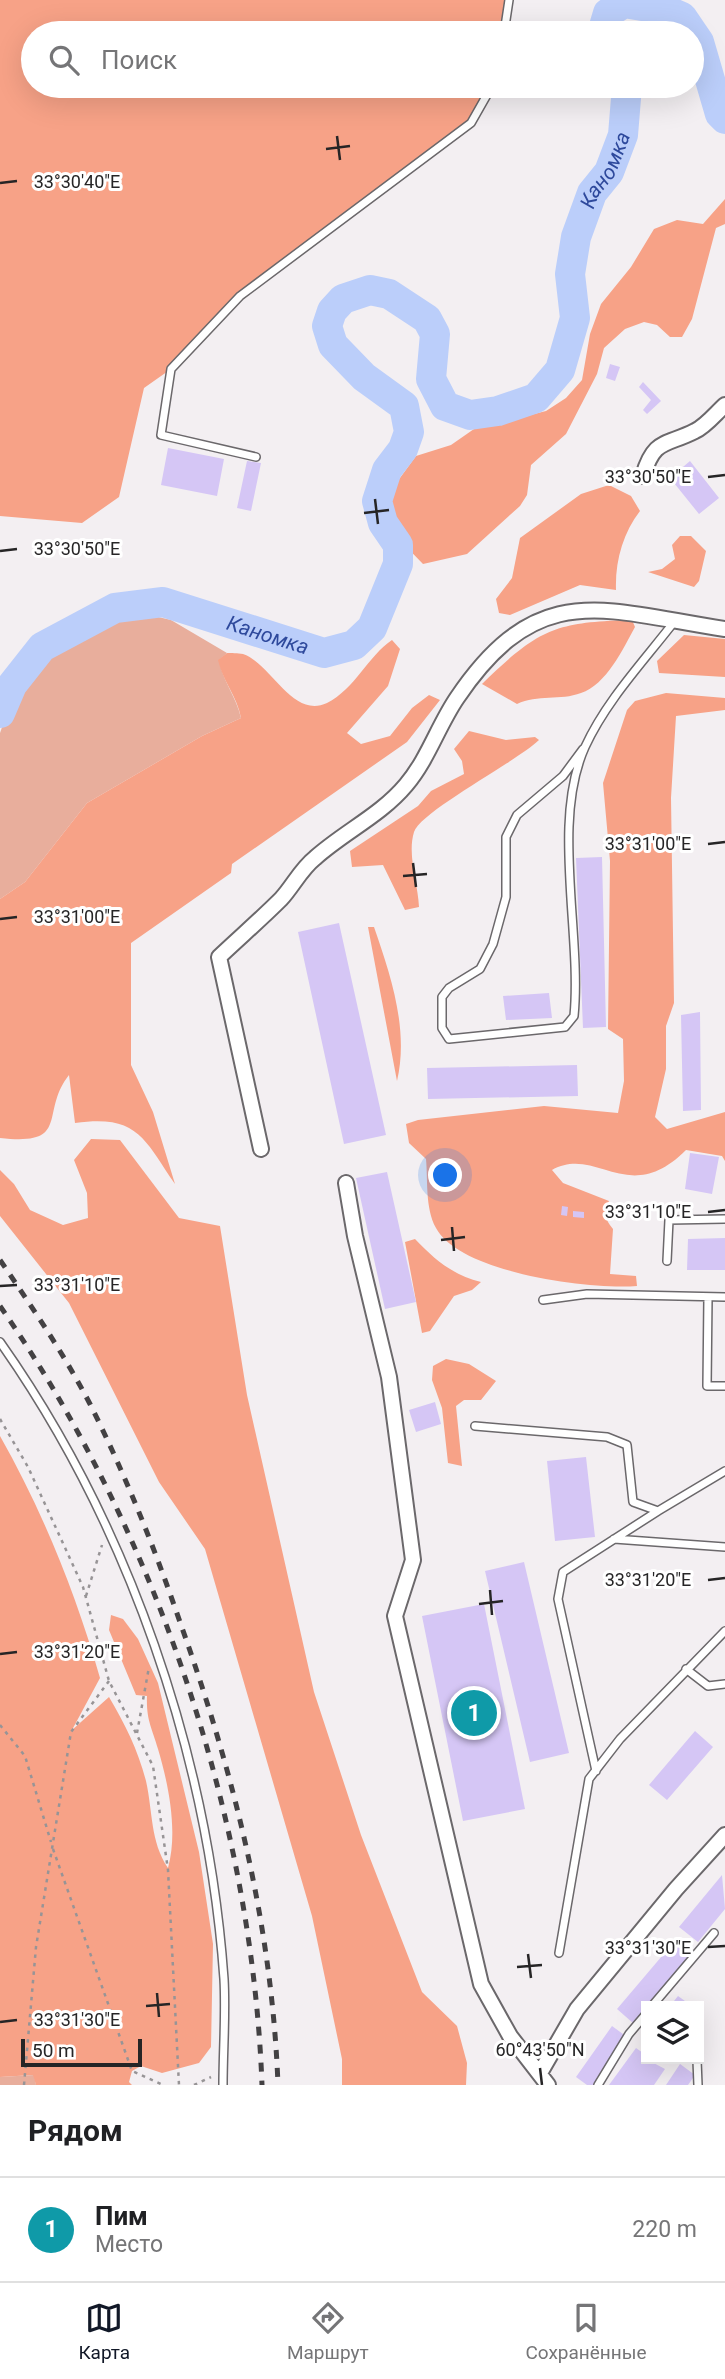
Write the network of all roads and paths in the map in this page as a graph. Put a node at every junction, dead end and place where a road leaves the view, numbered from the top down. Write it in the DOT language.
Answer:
graph roads {
  1 [pos="509,0"];
  2 [pos="506,21"];
  3 [pos="485,98"];
  4 [pos="725,405"];
  5 [pos="256,457"];
  6 [pos="643,476"];
  7 [pos="675,621"];
  8 [pos="725,629"];
  9 [pos="583,750"];
  10 [pos="261,1149"];
  11 [pos="346,1183"];
  12 [pos="725,1219"];
  13 [pos="667,1261"];
  14 [pos="708,1297"];
  15 [pos="725,1297"];
  16 [pos="543,1300"];
  17 [pos="0,1342"];
  18 [pos="725,1386"];
  19 [pos="0,1419"];
  20 [pos="475,1426"];
  21 [pos="725,1471"];
  22 [pos="658,1511"];
  23 [pos="107,1529"];
  24 [pos="614,1539"];
  25 [pos="725,1547"];
  26 [pos="86,1598"];
  27 [pos="725,1631"];
  28 [pos="153,1647"];
  29 [pos="686,1669"];
  30 [pos="109,1681"];
  31 [pos="725,1684"];
  32 [pos="0,1725"];
  33 [pos="136,1734"];
  34 [pos="596,1771"];
  35 [pos="725,1835"];
  36 [pos="52,1846"];
  37 [pos="714,1933"];
  38 [pos="559,1953"];
  39 [pos="656,2001"];
  40 [pos="641,2020"];
  41 [pos="697,2064"];
  42 [pos="223,2070"];
  43 [pos="544,2079"];
  44 [pos="24,2085"];
  45 [pos="163,2085"];
  46 [pos="179,2085"];
  47 [pos="194,2085"];
  48 [pos="223,2085"];
  49 [pos="597,2085"];
  50 [pos="698,2085"];
  1 -- 2 [label="lane"];
  3 -- 5 [label="lane"];
  4 -- 6 [label="street"];
  7 -- 8 [label="street"];
  7 -- 9 [label="lane"];
  7 -- 10 [label="street"];
  9 -- 9 [label="lane"];
  11 -- 43 [label="street"];
  12 -- 13 [label="lane"];
  14 -- 15 [label="lane"];
  14 -- 16 [label="lane"];
  14 -- 18 [label="lane"];
  17 -- 23 [label="lane"];
  19 -- 26 [label="path"];
  20 -- 22 [label="lane"];
  21 -- 22 [label="lane"];
  22 -- 24 [label="lane"];
  23 -- 26 [label="path"];
  23 -- 28 [label="lane"];
  24 -- 25 [label="lane"];
  24 -- 34 [label="lane"];
  26 -- 30 [label="path"];
  27 -- 29 [label="lane"];
  28 -- 33 [label="path"];
  28 -- 42 [label="lane"];
  29 -- 31 [label="lane"];
  29 -- 34 [label="lane"];
  30 -- 33 [label="path"];
  30 -- 36 [label="path"];
  32 -- 36 [label="path"];
  33 -- 46 [label="path"];
  34 -- 38 [label="lane"];
  35 -- 43 [label="street"];
  36 -- 44 [label="path"];
  36 -- 45 [label="path"];
  37 -- 39 [label="lane"];
  40 -- 49 [label="lane"];
  41 -- 50 [label="lane"];
  42 -- 47 [label="path"];
  42 -- 48 [label="lane"];
}
